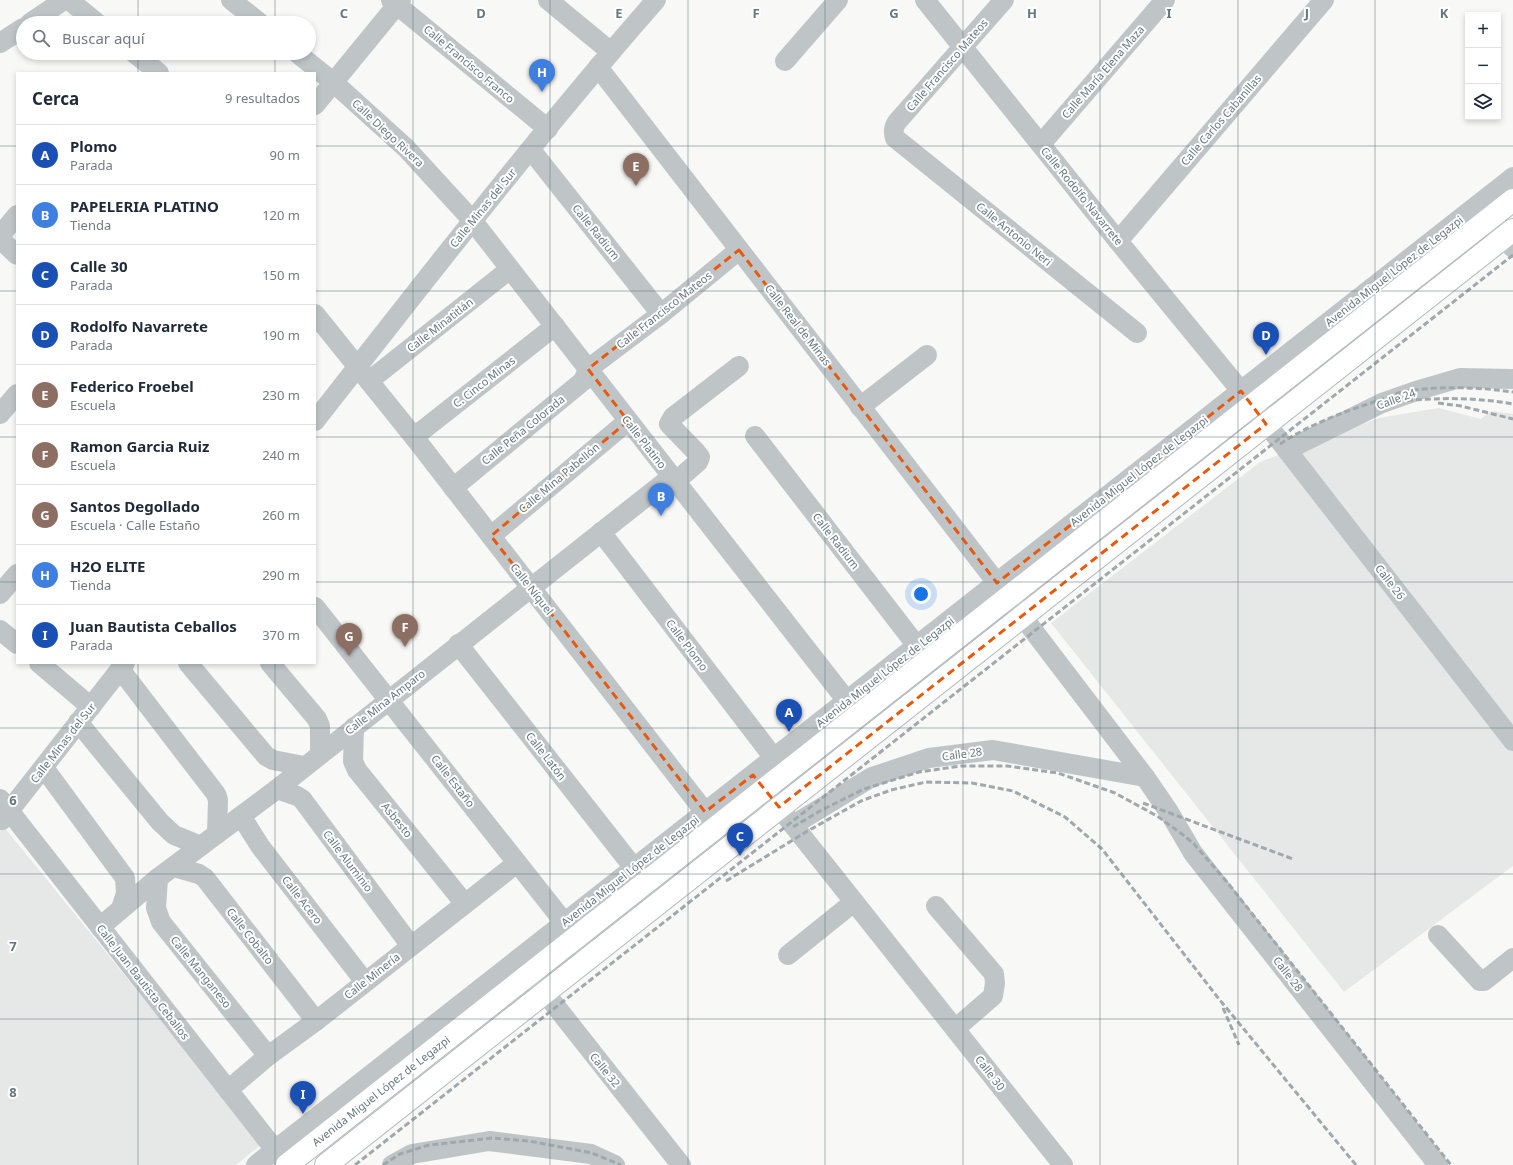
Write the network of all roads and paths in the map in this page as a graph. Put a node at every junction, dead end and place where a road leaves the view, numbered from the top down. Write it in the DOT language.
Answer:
graph roads {
  1 [pos="64,0"];
  2 [pos="69,0"];
  3 [pos="231,0"];
  4 [pos="548,0"];
  5 [pos="656,0"];
  6 [pos="838,0"];
  7 [pos="924,0"];
  8 [pos="1004,0"];
  9 [pos="1165,0"];
  10 [pos="1324,0"];
  11 [pos="396,2"];
  12 [pos="40,16"];
  13 [pos="88,16"];
  14 [pos="251,16"];
  15 [pos="16,33"];
  16 [pos="0,43"];
  17 [pos="962,48"];
  18 [pos="611,52"];
  19 [pos="306,60"];
  20 [pos="785,61"];
  21 [pos="137,62"];
  22 [pos="598,67"];
  23 [pos="157,72"];
  24 [pos="333,82"];
  25 [pos="316,104"];
  26 [pos="548,129"];
  27 [pos="893,133"];
  28 [pos="1041,144"];
  29 [pos="531,150"];
  30 [pos="1513,177"];
  31 [pos="1513,200"];
  32 [pos="1484,212"];
  33 [pos="16,216"];
  34 [pos="472,220"];
  35 [pos="0,238"];
  36 [pos="1510,239"];
  37 [pos="1118,241"];
  38 [pos="739,250"];
  39 [pos="16,254"];
  40 [pos="510,269"];
  41 [pos="661,314"];
  42 [pos="316,315"];
  43 [pos="555,326"];
  44 [pos="1137,333"];
  45 [pos="927,356"];
  46 [pos="739,366"];
  47 [pos="588,369"];
  48 [pos="363,373"];
  49 [pos="1513,379"];
  50 [pos="16,395"];
  51 [pos="1247,398"];
  52 [pos="860,406"];
  53 [pos="0,414"];
  54 [pos="316,419"];
  55 [pos="628,421"];
  56 [pos="1266,424"];
  57 [pos="755,436"];
  58 [pos="414,437"];
  59 [pos="1287,450"];
  60 [pos="673,479"];
  61 [pos="453,488"];
  62 [pos="600,532"];
  63 [pos="491,536"];
  64 [pos="16,575"];
  65 [pos="530,587"];
  66 [pos="1003,590"];
  67 [pos="0,594"];
  68 [pos="316,608"];
  69 [pos="1022,616"];
  70 [pos="0,630"];
  71 [pos="16,643"];
  72 [pos="458,644"];
  73 [pos="917,646"];
  74 [pos="40,664"];
  75 [pos="189,664"];
  76 [pos="271,664"];
  77 [pos="123,666"];
  78 [pos="388,700"];
  79 [pos="847,701"];
  80 [pos="91,707"];
  81 [pos="78,722"];
  82 [pos="354,726"];
  83 [pos="1513,741"];
  84 [pos="320,753"];
  85 [pos="774,758"];
  86 [pos="304,766"];
  87 [pos="44,768"];
  88 [pos="1145,777"];
  89 [pos="759,782"];
  90 [pos="276,789"];
  91 [pos="779,807"];
  92 [pos="2,808"];
  93 [pos="705,812"];
  94 [pos="241,816"];
  95 [pos="793,825"];
  96 [pos="217,834"];
  97 [pos="201,846"];
  98 [pos="517,863"];
  99 [pos="634,868"];
  100 [pos="166,872"];
  101 [pos="854,902"];
  102 [pos="465,904"];
  103 [pos="936,906"];
  104 [pos="121,909"];
  105 [pos="100,927"];
  106 [pos="570,931"];
  107 [pos="1438,936"];
  108 [pos="411,946"];
  109 [pos="590,956"];
  110 [pos="788,956"];
  111 [pos="1513,958"];
  112 [pos="524,967"];
  113 [pos="365,982"];
  114 [pos="544,993"];
  115 [pos="316,1021"];
  116 [pos="955,1029"];
  117 [pos="268,1056"];
  118 [pos="228,1090"];
  119 [pos="283,1160"];
  120 [pos="256,1165"];
  121 [pos="326,1165"];
  122 [pos="392,1165"];
  123 [pos="615,1165"];
  124 [pos="681,1165"];
  125 [pos="1063,1165"];
  126 [pos="1438,1165"];
  1 -- 12 [label="street"];
  2 -- 13 [label="street"];
  3 -- 14 [label="street"];
  4 -- 18 [label="street"];
  5 -- 18 [label="street, Calle Minas del Sur"];
  6 -- 20 [label="street"];
  7 -- 17 [label="street, Calle Rodolfo Navarrete"];
  8 -- 17 [label="street, Calle Francisco Mateos"];
  9 -- 28 [label="street, Calle María Elena Maza"];
  10 -- 37 [label="street, Calle Carlos Cabanillas"];
  11 -- 24 [label="street"];
  11 -- 26 [label="street, Calle Francisco Franco"];
  15 -- 16 [label="street"];
  17 -- 27 [label="street, Calle Francisco Mateos"];
  17 -- 28 [label="street, Calle Rodolfo Navarrete"];
  18 -- 22 [label="street, Calle Minas del Sur"];
  19 -- 24 [label="street, Calle Diego Rivera"];
  21 -- 23 [label="street"];
  22 -- 26 [label="street, Calle Minas del Sur"];
  22 -- 38 [label="street, Calle Real de Minas"];
  24 -- 25 [label="street"];
  24 -- 34 [label="street, Calle Diego Rivera"];
  26 -- 29 [label="street, Calle Minas del Sur"];
  27 -- 44 [label="street, Calle Antonio Neri"];
  28 -- 37 [label="street, Calle Rodolfo Navarrete"];
  29 -- 34 [label="street, Calle Minas del Sur"];
  29 -- 41 [label="street, Calle Radium"];
  30 -- 32 [label="street, Avenida Miguel López de Legazpi"];
  31 -- 32 [label="main road, Avenida Miguel López de Legazpi"];
  32 -- 36 [label="street"];
  32 -- 51 [label="main road, Avenida Miguel López de Legazpi"];
  33 -- 35 [label="street"];
  34 -- 40 [label="street, Calle Platino"];
  34 -- 48 [label="street, Calle Minas del Sur"];
  35 -- 39 [label="street"];
  36 -- 56 [label="main road"];
  37 -- 51 [label="street, Calle Rodolfo Navarrete"];
  38 -- 41 [label="street, Calle Francisco Mateos"];
  38 -- 52 [label="street, Calle Real de Minas"];
  40 -- 43 [label="street, Calle Platino"];
  40 -- 48 [label="street, Calle Minatitlán"];
  41 -- 47 [label="street, Calle Francisco Mateos"];
  42 -- 48 [label="street, Calle Níquel"];
  43 -- 47 [label="street, Calle Platino"];
  43 -- 58 [label="street, C. Cinco Minas"];
  45 -- 52 [label="street"];
  46 -- 60 [label="street, Calle Mina Amparo"];
  47 -- 55 [label="street, Calle Platino"];
  47 -- 61 [label="street, Calle Peña Colorada"];
  48 -- 54 [label="street, Calle Minas del Sur"];
  48 -- 58 [label="street, Calle Níquel"];
  49 -- 59 [label="street, Calle 24"];
  50 -- 53 [label="street"];
  51 -- 56 [label="street, Calle Rodolfo Navarrete"];
  51 -- 66 [label="main road, Avenida Miguel López de Legazpi"];
  52 -- 66 [label="street, Calle Real de Minas"];
  55 -- 60 [label="street, Calle Platino"];
  55 -- 63 [label="street, Calle Mina Pabellón"];
  56 -- 59 [label="street, Calle 26"];
  56 -- 69 [label="main road"];
  57 -- 73 [label="street, Calle Radium"];
  58 -- 61 [label="street, Calle Níquel"];
  59 -- 83 [label="street, Calle 26"];
  60 -- 62 [label="street, Calle Mina Amparo"];
  60 -- 79 [label="street, Calle Platino"];
  61 -- 63 [label="street, Calle Níquel"];
  62 -- 65 [label="street, Calle Mina Amparo"];
  62 -- 85 [label="street, Calle Plomo"];
  63 -- 65 [label="street, Calle Níquel"];
  64 -- 67 [label="street"];
  65 -- 72 [label="street, Calle Mina Amparo"];
  65 -- 93 [label="street, Calle Níquel"];
  66 -- 69 [label="street, Calle Real de Minas"];
  66 -- 73 [label="street, Avenida Miguel López de Legazpi"];
  66 -- 89 [label="main road, Avenida Miguel López de Legazpi"];
  68 -- 78 [label="street, Calle Estaño"];
  69 -- 88 [label="street, Calle 28"];
  69 -- 91 [label="main road"];
  70 -- 71 [label="street"];
  72 -- 78 [label="street, Calle Mina Amparo"];
  72 -- 99 [label="street, Calle Latón"];
  73 -- 79 [label="street, Avenida Miguel López de Legazpi"];
  74 -- 80 [label="street"];
  75 -- 86 [label="street"];
  76 -- 84 [label="street"];
  77 -- 80 [label="street, Calle Minas del Sur"];
  77 -- 96 [label="street"];
  78 -- 82 [label="street, Calle Mina Amparo"];
  78 -- 98 [label="street, Calle Estaño"];
  79 -- 85 [label="street, Avenida Miguel López de Legazpi"];
  80 -- 81 [label="street, Calle Minas del Sur"];
  81 -- 87 [label="street, Calle Minas del Sur"];
  81 -- 97 [label="street"];
  82 -- 84 [label="street, Calle Mina Amparo"];
  82 -- 102 [label="street, Asbesto"];
  84 -- 86 [label="street, Calle Mina Amparo"];
  85 -- 89 [label="street, Avenida Miguel López de Legazpi"];
  86 -- 90 [label="street, Calle Mina Amparo"];
  87 -- 92 [label="street, Calle Minas del Sur"];
  87 -- 104 [label="street"];
  88 -- 95 [label="street, Calle 28"];
  88 -- 126 [label="street, Calle 28"];
  89 -- 91 [label="street, Calle 30"];
  89 -- 93 [label="street, Avenida Miguel López de Legazpi"];
  89 -- 106 [label="main road, Avenida Miguel López de Legazpi"];
  90 -- 94 [label="street, Calle Mina Amparo"];
  90 -- 108 [label="street, Calle Aluminio"];
  91 -- 95 [label="street, Calle 30"];
  91 -- 109 [label="main road"];
  92 -- 105 [label="street, Calle Juan Bautista Ceballos"];
  93 -- 99 [label="street, Avenida Miguel López de Legazpi"];
  94 -- 96 [label="street, Calle Mina Amparo"];
  94 -- 113 [label="street, Calle Acero"];
  95 -- 101 [label="street, Calle 30"];
  96 -- 97 [label="street, Calle Mina Amparo"];
  97 -- 100 [label="street, Calle Mina Amparo"];
  98 -- 102 [label="street, Calle Minería"];
  98 -- 106 [label="street, Calle Estaño"];
  99 -- 106 [label="street, Avenida Miguel López de Legazpi"];
  100 -- 104 [label="street, Calle Mina Amparo"];
  100 -- 115 [label="street, Calle Cobalto"];
  100 -- 117 [label="street, Calle Manganeso"];
  101 -- 110 [label="street"];
  101 -- 116 [label="street, Calle 30"];
  102 -- 108 [label="street, Calle Minería"];
  103 -- 116 [label="street"];
  104 -- 105 [label="street, Calle Mina Amparo"];
  105 -- 118 [label="street, Calle Juan Bautista Ceballos"];
  106 -- 109 [label="street, Calle Estaño"];
  106 -- 112 [label="main road, Avenida Miguel López de Legazpi"];
  107 -- 111 [label="street"];
  108 -- 113 [label="street, Calle Minería"];
  109 -- 114 [label="main road"];
  112 -- 114 [label="street, Calle 32"];
  112 -- 119 [label="main road, Avenida Miguel López de Legazpi"];
  113 -- 115 [label="street, Calle Minería"];
  114 -- 121 [label="main road"];
  114 -- 124 [label="street, Calle 32"];
  115 -- 117 [label="street, Calle Minería"];
  116 -- 125 [label="street, Calle 30"];
  117 -- 118 [label="street, Calle Minería"];
  118 -- 119 [label="street, Calle Juan Bautista Ceballos"];
  119 -- 120 [label="street, Avenida Miguel López de Legazpi"];
  122 -- 123 [label="street"];
}
